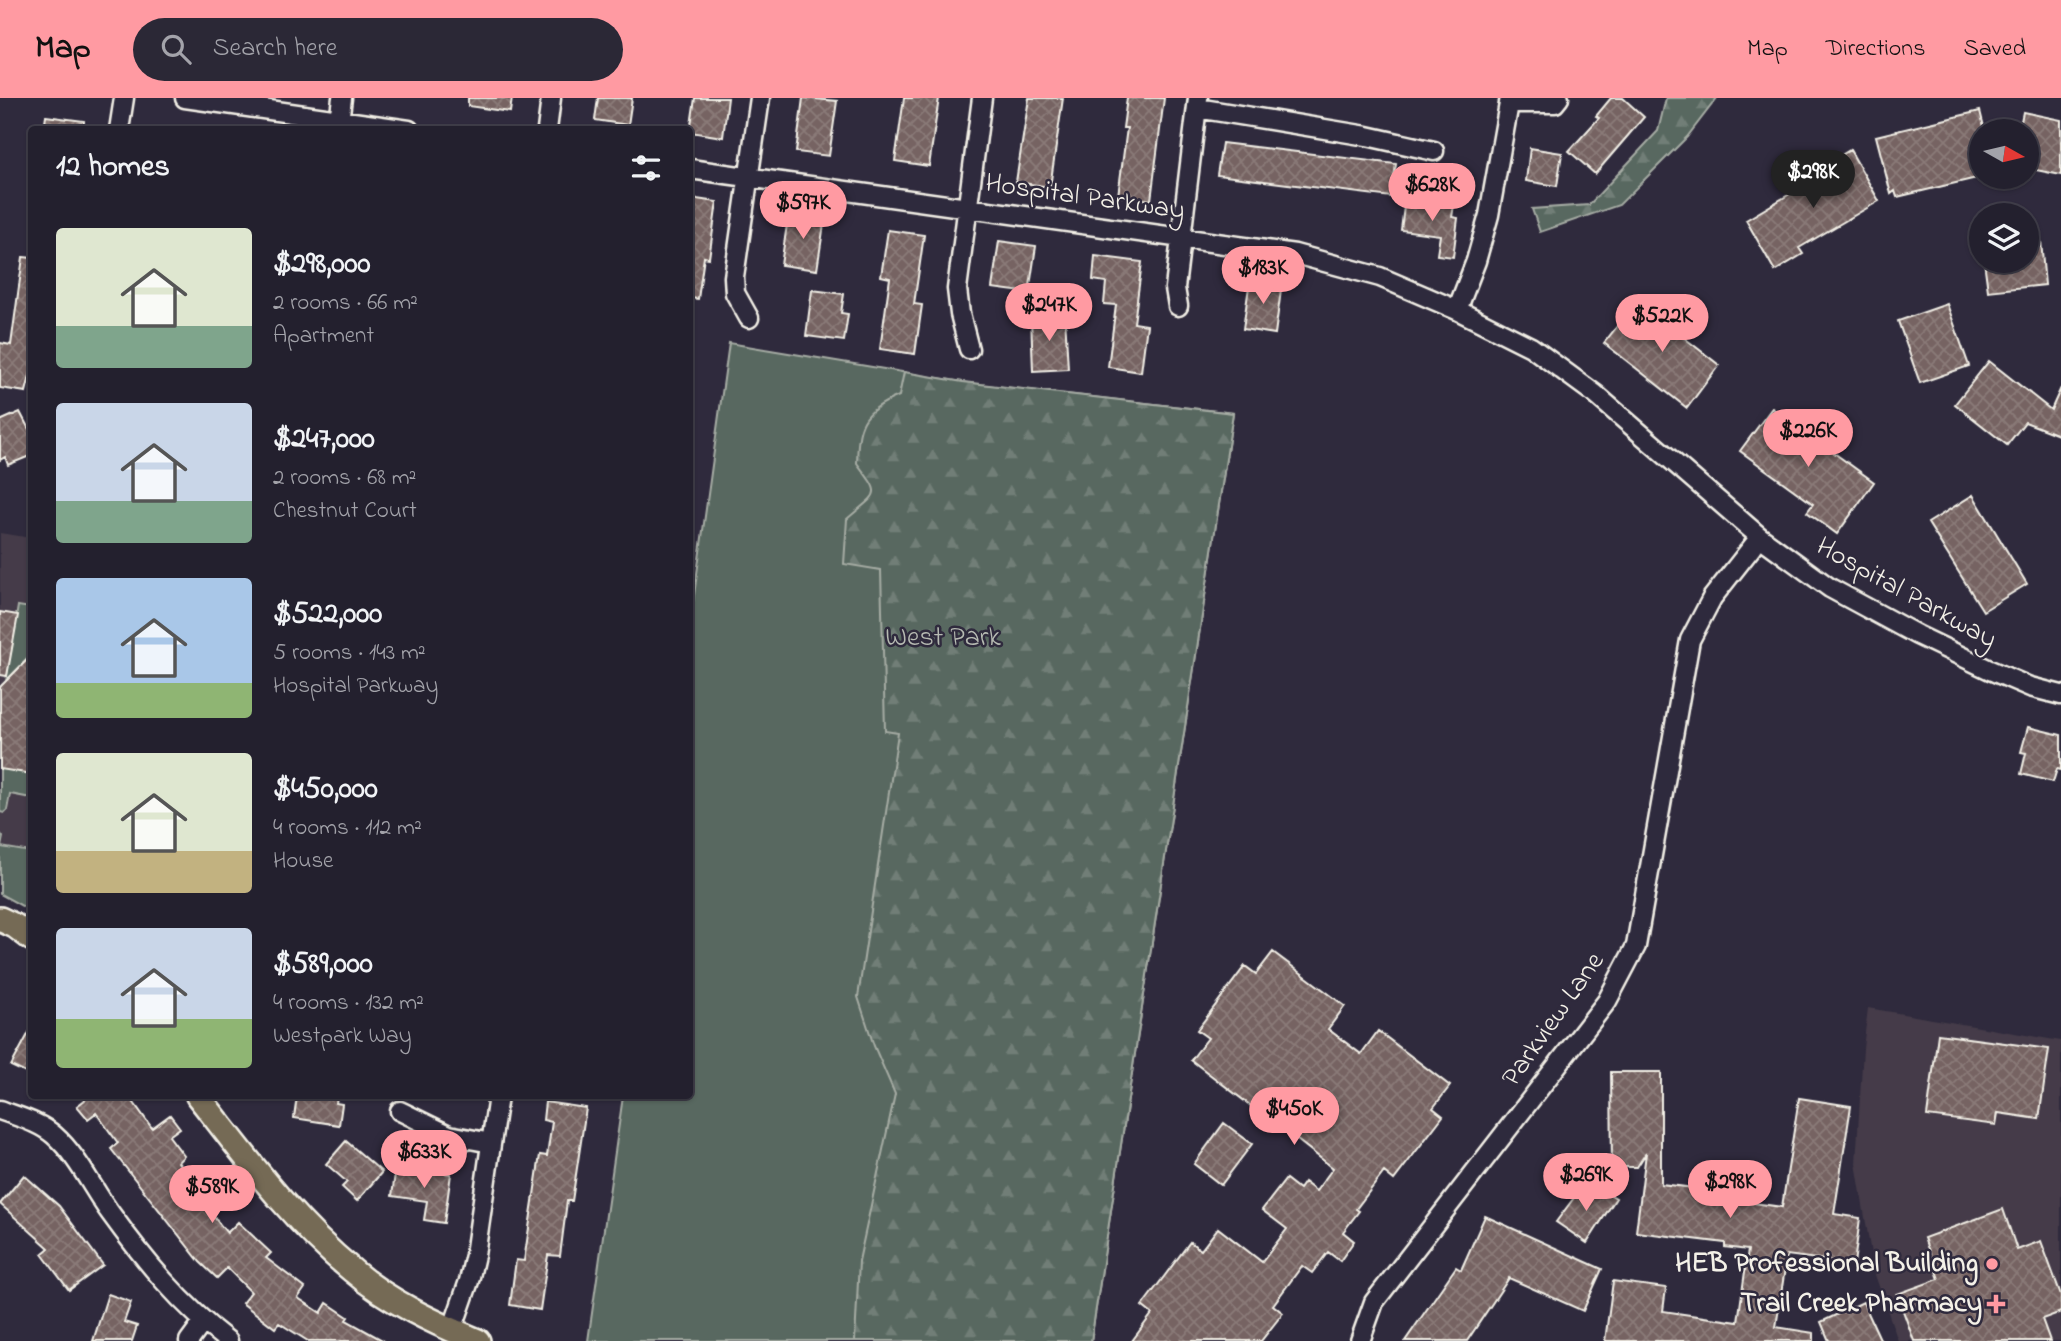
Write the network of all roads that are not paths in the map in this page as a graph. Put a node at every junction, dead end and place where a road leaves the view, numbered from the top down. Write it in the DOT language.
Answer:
graph roads {
  1 [pos="124,98"];
  2 [pos="185,98"];
  3 [pos="342,98"];
  4 [pos="551,98"];
  5 [pos="760,98"];
  6 [pos="982,98"];
  7 [pos="1559,98"];
  8 [pos="1509,100"];
  9 [pos="1198,103"];
  10 [pos="339,125"];
  11 [pos="120,126"];
  12 [pos="548,126"];
  13 [pos="1434,150"];
  14 [pos="693,169"];
  15 [pos="747,177"];
  16 [pos="966,208"];
  17 [pos="1180,238"];
  18 [pos="1178,306"];
  19 [pos="1457,310"];
  20 [pos="749,318"];
  21 [pos="970,349"];
  22 [pos="1759,537"];
  23 [pos="2061,695"];
  24 [pos="0,919"];
  25 [pos="28,936"];
  26 [pos="200,1099"];
  27 [pos="498,1099"];
  28 [pos="0,1110"];
  29 [pos="400,1111"];
  30 [pos="491,1143"];
  31 [pos="203,1322"];
  32 [pos="452,1330"];
  33 [pos="189,1341"];
  34 [pos="228,1341"];
  35 [pos="478,1341"];
  36 [pos="1360,1341"];
  1 -- 11 [label="street"];
  2 -- 10 [label="street"];
  3 -- 10 [label="street"];
  4 -- 12 [label="street"];
  5 -- 15 [label="street"];
  6 -- 16 [label="street"];
  7 -- 8 [label="street"];
  8 -- 19 [label="street"];
  9 -- 13 [label="street"];
  9 -- 17 [label="street"];
  14 -- 15 [label="street, Hospital Parkway"];
  15 -- 16 [label="street, Hospital Parkway"];
  15 -- 20 [label="street"];
  16 -- 17 [label="street, Hospital Parkway"];
  16 -- 21 [label="street"];
  17 -- 18 [label="street"];
  17 -- 19 [label="street, Hospital Parkway"];
  19 -- 22 [label="street, Hospital Parkway"];
  22 -- 23 [label="street, Hospital Parkway"];
  22 -- 36 [label="street, Parkview Lane"];
  24 -- 25 [label="main road"];
  26 -- 32 [label="main road"];
  27 -- 30 [label="street"];
  28 -- 31 [label="street"];
  29 -- 30 [label="street"];
  30 -- 32 [label="street"];
  31 -- 33 [label="street"];
  31 -- 34 [label="street"];
  32 -- 35 [label="main road"];
}
